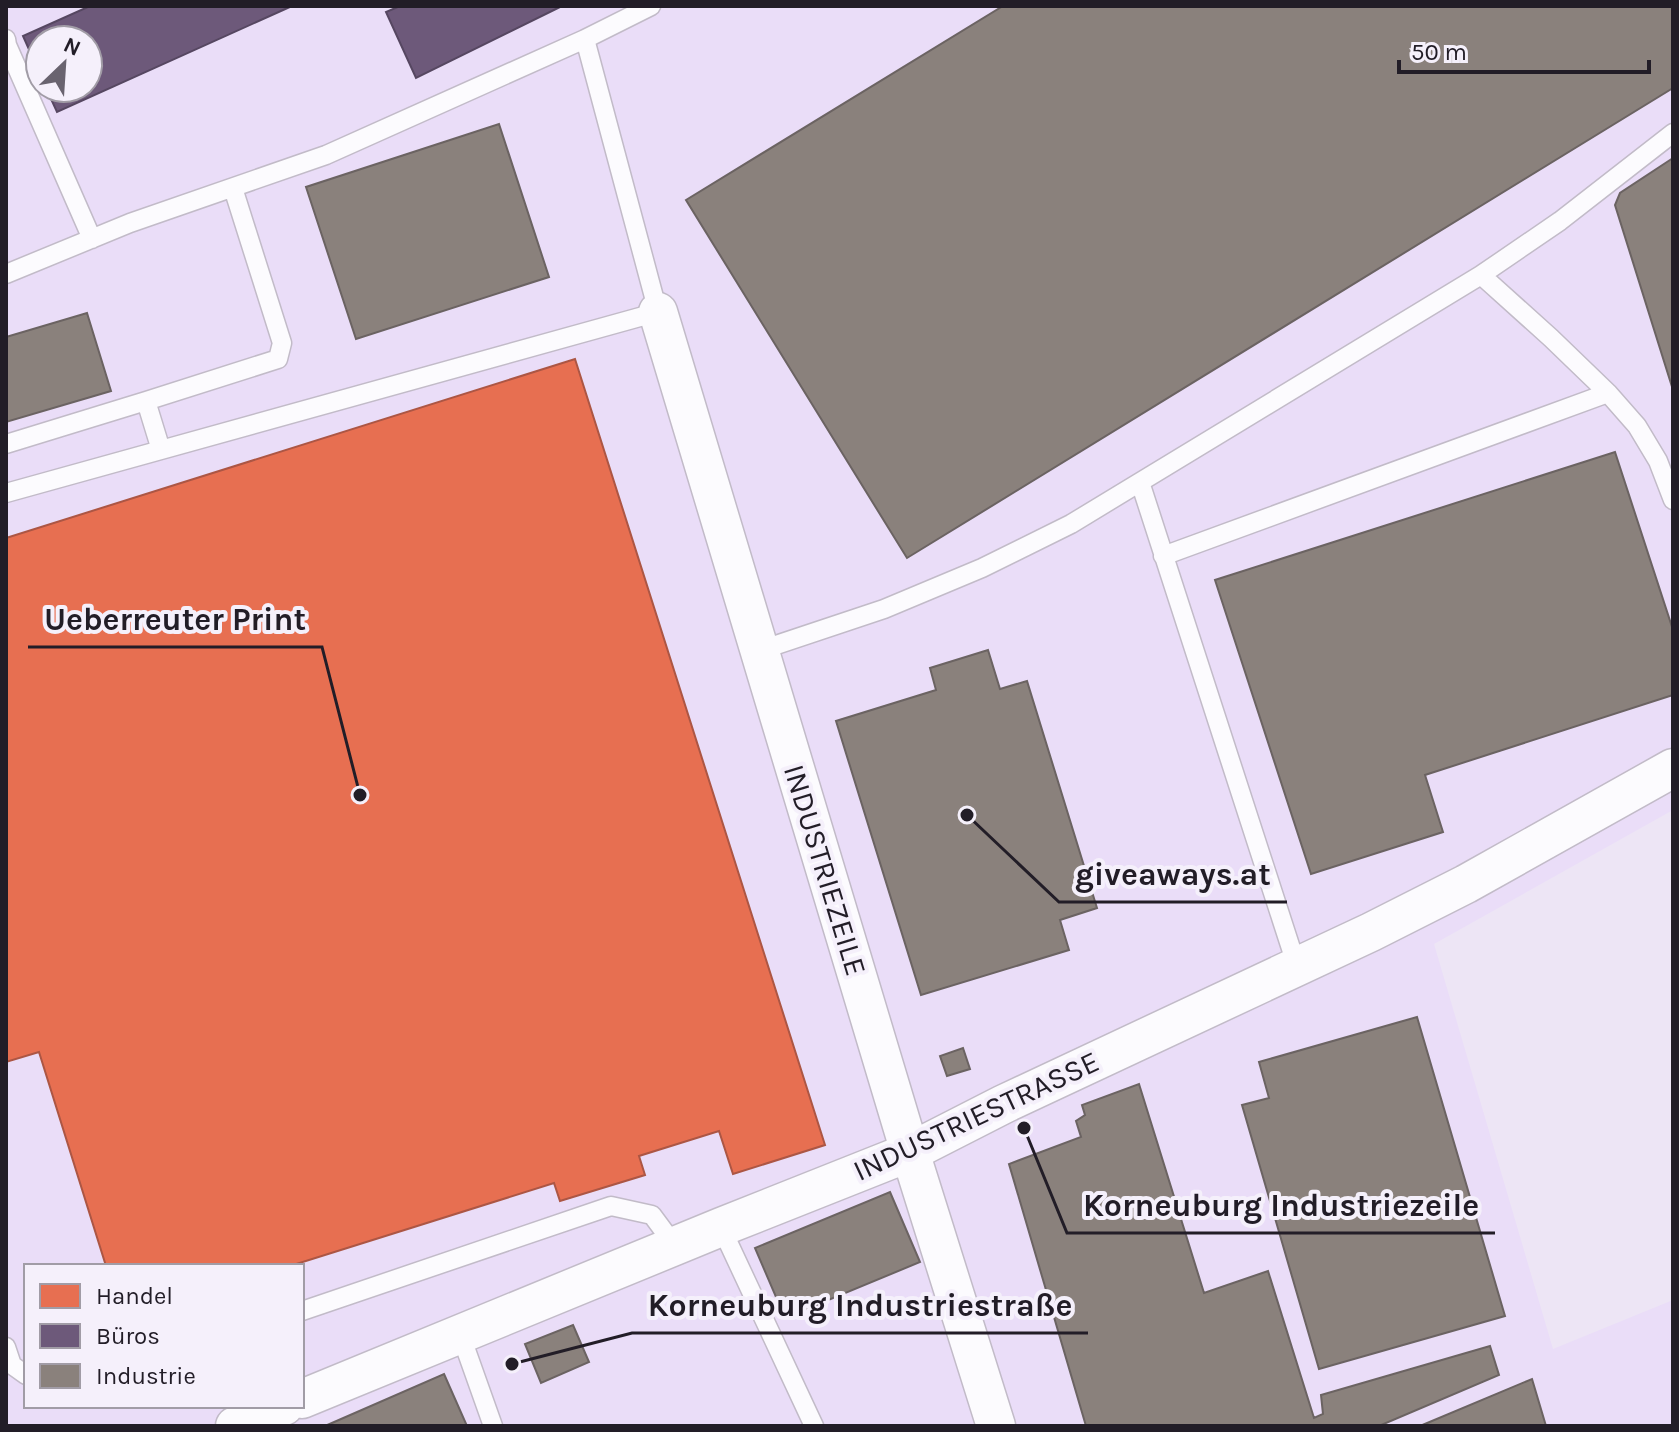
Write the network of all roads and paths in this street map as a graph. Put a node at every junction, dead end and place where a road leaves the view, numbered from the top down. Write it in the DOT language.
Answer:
graph roads {
  1 [pos="651,6"];
  2 [pos="6,39"];
  3 [pos="585,39"];
  4 [pos="1673,133"];
  5 [pos="233,188"];
  6 [pos="92,239"];
  7 [pos="6,274"];
  8 [pos="1481,275"];
  9 [pos="658,312"];
  10 [pos="1608,393"];
  11 [pos="146,401"];
  12 [pos="6,444"];
  13 [pos="161,450"];
  14 [pos="1140,482"];
  15 [pos="6,493"];
  16 [pos="1673,500"];
  17 [pos="1163,556"];
  18 [pos="758,651"];
  19 [pos="1673,768"];
  20 [pos="1297,967"];
  21 [pos="910,1152"];
  22 [pos="721,1227"];
  23 [pos="675,1246"];
  24 [pos="304,1310"];
  25 [pos="460,1333"];
  26 [pos="6,1347"];
  27 [pos="24,1374"];
  28 [pos="304,1398"];
  29 [pos="279,1408"];
  30 [pos="235,1426"];
  31 [pos="493,1426"];
  32 [pos="814,1426"];
  33 [pos="996,1426"];
  1 -- 3 [label="lane"];
  2 -- 6 [label="lane"];
  3 -- 5 [label="lane"];
  3 -- 9 [label="lane"];
  4 -- 8 [label="lane"];
  5 -- 6 [label="lane"];
  5 -- 11 [label="lane"];
  6 -- 7 [label="lane"];
  8 -- 10 [label="lane"];
  8 -- 14 [label="lane"];
  9 -- 13 [label="lane"];
  9 -- 18 [label="street, INDUSTRIEZEILE"];
  10 -- 16 [label="lane"];
  10 -- 17 [label="lane"];
  11 -- 12 [label="lane"];
  11 -- 13 [label="lane"];
  13 -- 15 [label="lane"];
  14 -- 17 [label="lane"];
  14 -- 18 [label="lane"];
  17 -- 20 [label="lane"];
  18 -- 21 [label="street, INDUSTRIEZEILE"];
  19 -- 20 [label="street, INDUSTRIESTRASSE"];
  20 -- 21 [label="street, INDUSTRIESTRASSE"];
  21 -- 22 [label="street, INDUSTRIESTRASSE"];
  21 -- 33 [label="street, INDUSTRIEZEILE"];
  22 -- 23 [label="street, INDUSTRIESTRASSE"];
  22 -- 32 [label="lane"];
  23 -- 24 [label="lane"];
  23 -- 25 [label="street, INDUSTRIESTRASSE"];
  25 -- 28 [label="street, INDUSTRIESTRASSE"];
  25 -- 31 [label="lane"];
  26 -- 27 [label="lane"];
  29 -- 30 [label="street"];
}
